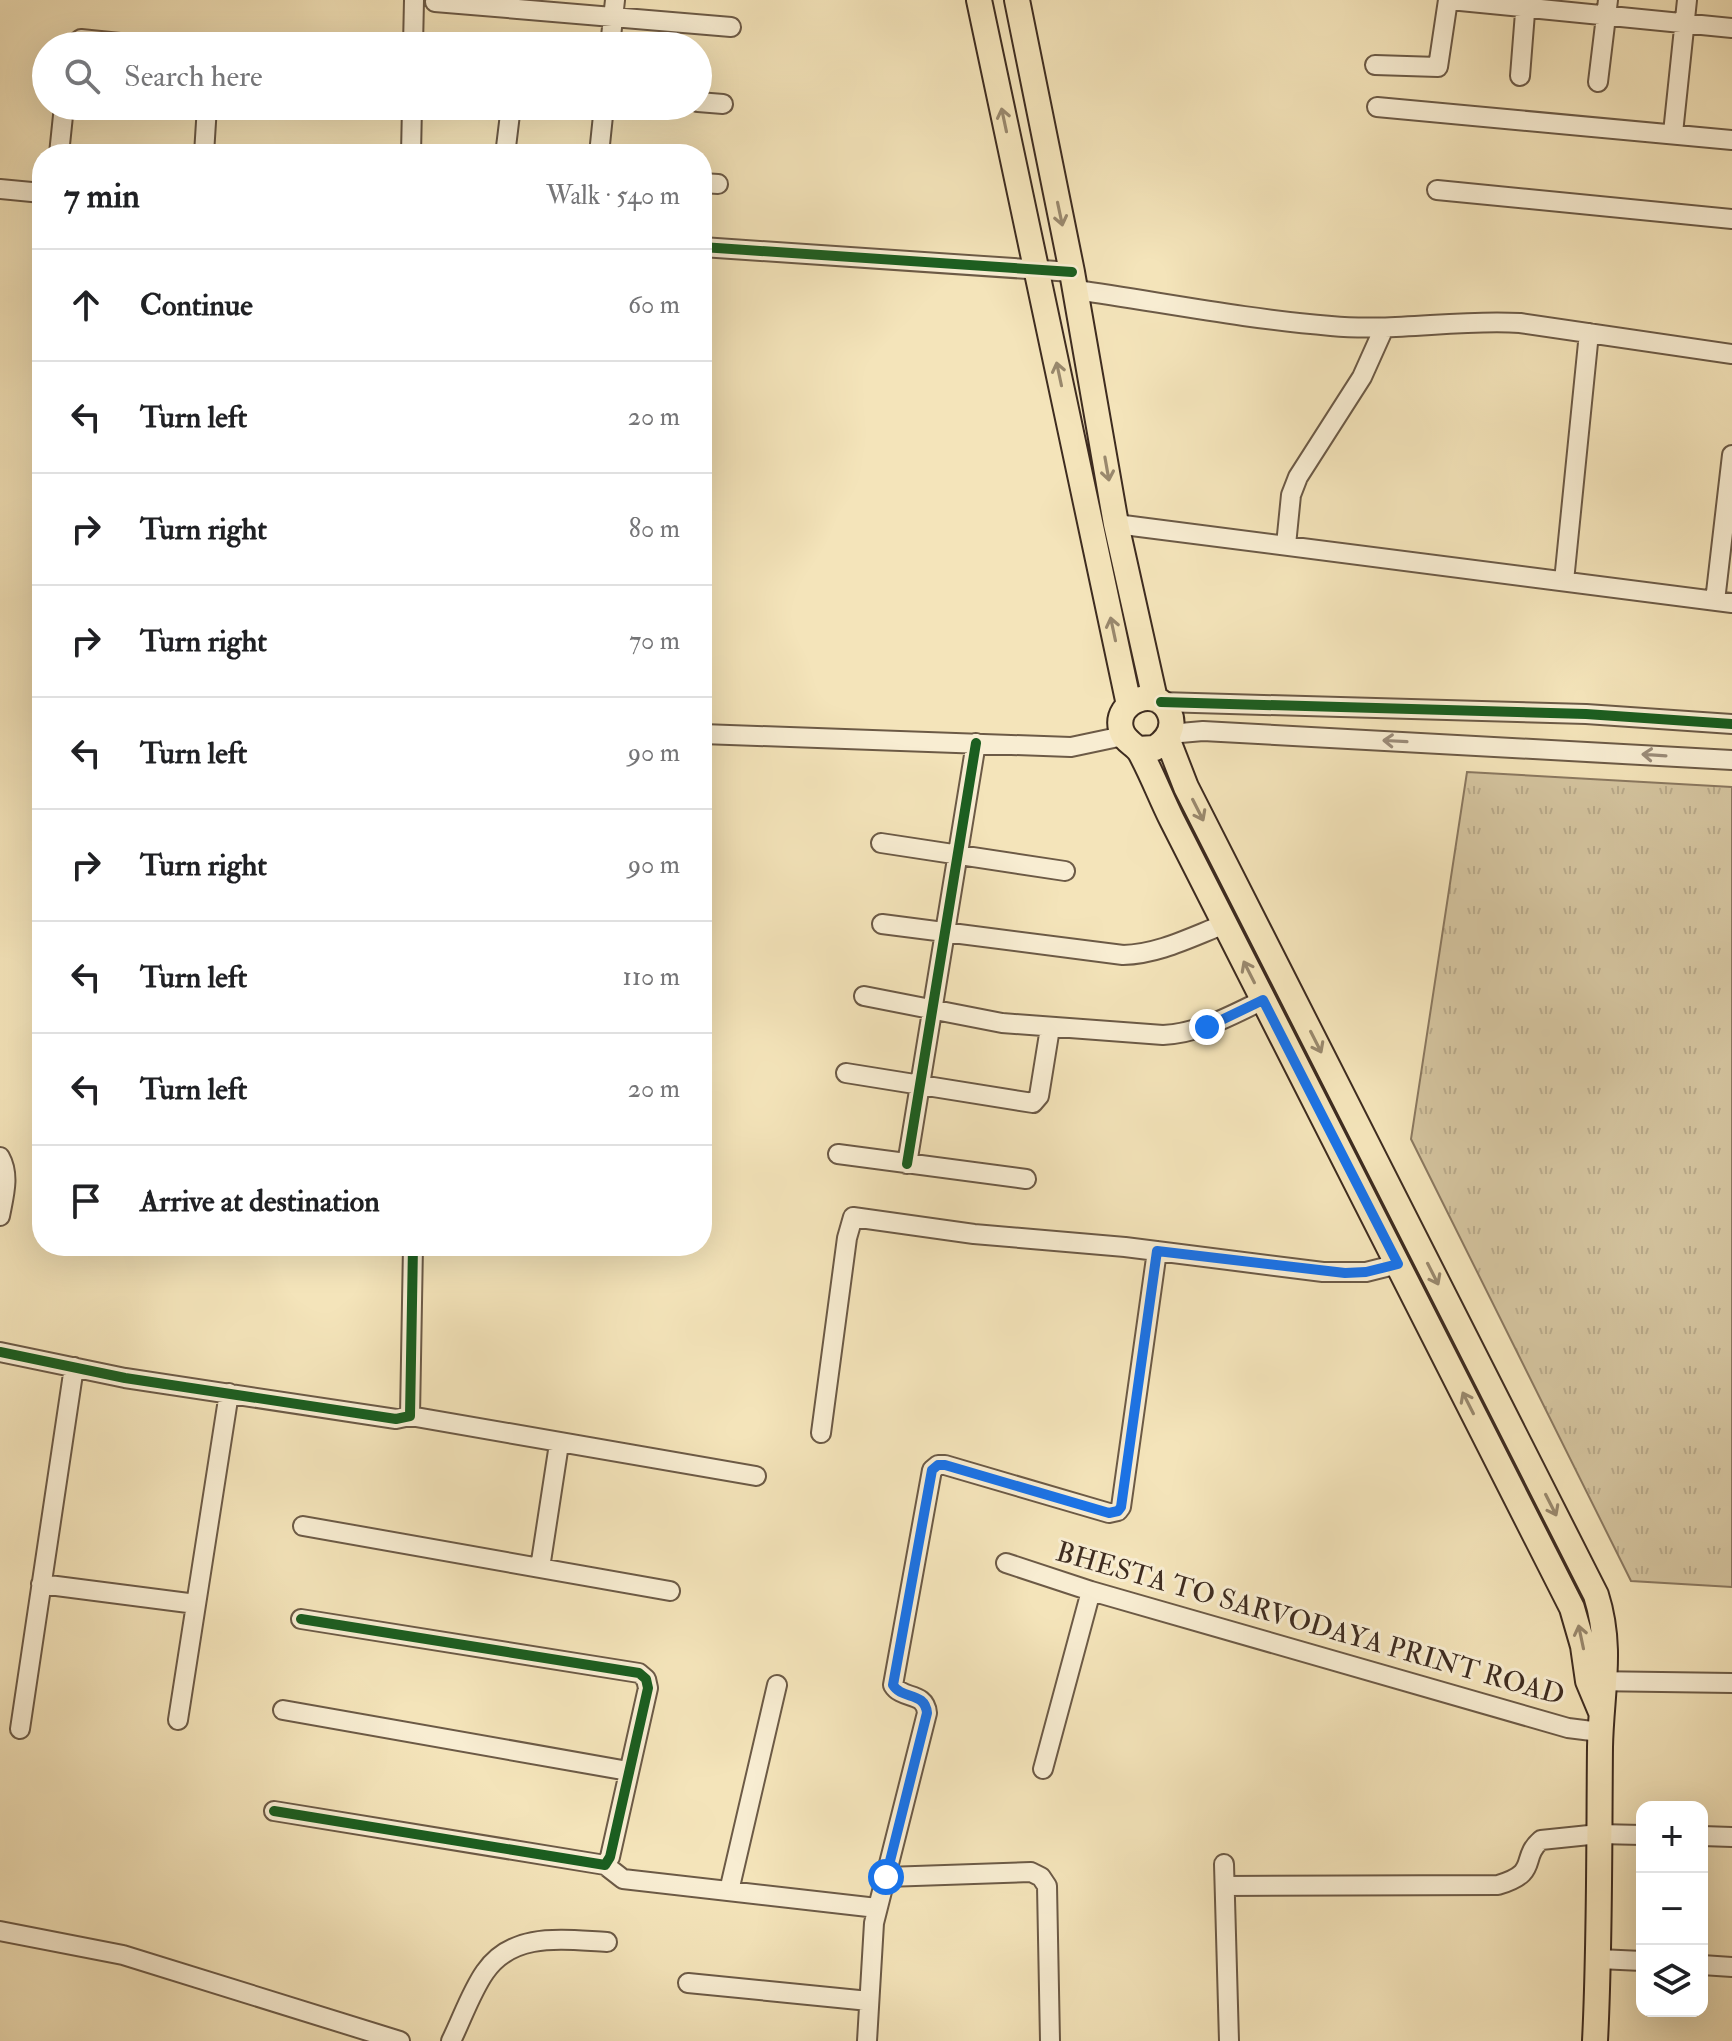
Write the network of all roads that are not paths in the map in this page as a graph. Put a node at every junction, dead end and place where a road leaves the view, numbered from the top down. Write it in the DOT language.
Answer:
graph roads {
  1 [pos="414,0"];
  2 [pos="979,0"];
  3 [pos="1017,0"];
  4 [pos="1449,0"];
  5 [pos="1687,0"];
  6 [pos="435,2"];
  7 [pos="1526,4"];
  8 [pos="614,8"];
  9 [pos="1607,8"];
  10 [pos="1684,24"];
  11 [pos="731,27"];
  12 [pos="1732,28"];
  13 [pos="413,32"];
  14 [pos="611,32"];
  15 [pos="1375,65"];
  16 [pos="1520,76"];
  17 [pos="1598,82"];
  18 [pos="712,103"];
  19 [pos="723,104"];
  20 [pos="1377,107"];
  21 [pos="63,120"];
  22 [pos="206,120"];
  23 [pos="412,120"];
  24 [pos="509,120"];
  25 [pos="603,120"];
  26 [pos="1673,133"];
  27 [pos="1732,140"];
  28 [pos="60,144"];
  29 [pos="205,144"];
  30 [pos="411,144"];
  31 [pos="506,144"];
  32 [pos="600,144"];
  33 [pos="0,189"];
  34 [pos="1437,190"];
  35 [pos="32,192"];
  36 [pos="1732,219"];
  37 [pos="712,248"];
  38 [pos="1037,271"];
  39 [pos="1074,281"];
  40 [pos="1384,328"];
  41 [pos="1589,333"];
  42 [pos="1732,354"];
  43 [pos="1732,455"];
  44 [pos="1116,524"];
  45 [pos="1286,545"];
  46 [pos="1564,581"];
  47 [pos="1724,602"];
  48 [pos="1158,701"];
  49 [pos="1129,705"];
  50 [pos="1732,724"];
  51 [pos="712,734"];
  52 [pos="1168,736"];
  53 [pos="1131,742"];
  54 [pos="976,743"];
  55 [pos="1732,760"];
  56 [pos="881,843"];
  57 [pos="957,856"];
  58 [pos="1065,871"];
  59 [pos="882,924"];
  60 [pos="1225,924"];
  61 [pos="945,933"];
  62 [pos="864,996"];
  63 [pos="1263,1000"];
  64 [pos="932,1010"];
  65 [pos="1050,1028"];
  66 [pos="846,1073"];
  67 [pos="920,1086"];
  68 [pos="838,1154"];
  69 [pos="0,1157"];
  70 [pos="907,1164"];
  71 [pos="1026,1179"];
  72 [pos="0,1216"];
  73 [pos="1157,1251"];
  74 [pos="413,1256"];
  75 [pos="1398,1264"];
  76 [pos="0,1352"];
  77 [pos="74,1367"];
  78 [pos="229,1393"];
  79 [pos="410,1416"];
  80 [pos="821,1433"];
  81 [pos="559,1444"];
  82 [pos="756,1476"];
  83 [pos="303,1526"];
  84 [pos="1006,1563"];
  85 [pos="540,1568"];
  86 [pos="41,1584"];
  87 [pos="670,1591"];
  88 [pos="1091,1591"];
  89 [pos="196,1604"];
  90 [pos="301,1619"];
  91 [pos="1597,1681"];
  92 [pos="1732,1683"];
  93 [pos="777,1685"];
  94 [pos="283,1710"];
  95 [pos="178,1720"];
  96 [pos="1601,1722"];
  97 [pos="20,1729"];
  98 [pos="1043,1769"];
  99 [pos="628,1771"];
  100 [pos="274,1811"];
  101 [pos="1599,1834"];
  102 [pos="1636,1835"];
  103 [pos="1708,1836"];
  104 [pos="1732,1837"];
  105 [pos="1224,1864"];
  106 [pos="605,1865"];
  107 [pos="886,1877"];
  108 [pos="1225,1886"];
  109 [pos="729,1891"];
  110 [pos="877,1908"];
  111 [pos="0,1931"];
  112 [pos="607,1942"];
  113 [pos="1599,1959"];
  114 [pos="1636,1961"];
  115 [pos="1708,1965"];
  116 [pos="1732,1967"];
  117 [pos="688,1983"];
  118 [pos="869,2001"];
  119 [pos="400,2041"];
  120 [pos="451,2041"];
  121 [pos="867,2041"];
  122 [pos="1050,2041"];
  123 [pos="1229,2041"];
  124 [pos="1595,2041"];
  1 -- 13 [label="street"];
  38 -- 2 [label="main road, one-way"];
  3 -- 39 [label="main road, one-way"];
  4 -- 7 [label="street"];
  4 -- 15 [label="street"];
  5 -- 10 [label="street"];
  6 -- 8 [label="street"];
  7 -- 9 [label="street"];
  7 -- 16 [label="street"];
  8 -- 11 [label="street"];
  8 -- 14 [label="street"];
  9 -- 10 [label="street"];
  9 -- 17 [label="street"];
  10 -- 12 [label="street"];
  10 -- 26 [label="street"];
  18 -- 19 [label="street"];
  20 -- 26 [label="street"];
  21 -- 28 [label="street"];
  22 -- 29 [label="street"];
  23 -- 30 [label="street"];
  24 -- 31 [label="street"];
  25 -- 32 [label="street"];
  26 -- 27 [label="street"];
  33 -- 35 [label="street"];
  34 -- 36 [label="street"];
  37 -- 38 [label="street"];
  38 -- 39 [label="street"];
  49 -- 38 [label="main road, one-way"];
  39 -- 40 [label="street"];
  39 -- 44 [label="main road, one-way"];
  40 -- 41 [label="street"];
  40 -- 45 [label="street"];
  41 -- 42 [label="street"];
  41 -- 46 [label="street"];
  43 -- 47 [label="street"];
  44 -- 45 [label="street"];
  44 -- 48 [label="main road"];
  45 -- 46 [label="street"];
  46 -- 47 [label="street"];
  48 -- 49 [label="main road"];
  48 -- 50 [label="street"];
  48 -- 52 [label="main road"];
  49 -- 53 [label="main road"];
  51 -- 54 [label="street"];
  52 -- 53 [label="main road"];
  55 -- 52 [label="street, one-way"];
  52 -- 91 [label="main road, one-way"];
  53 -- 54 [label="street"];
  53 -- 60 [label="main road"];
  54 -- 57 [label="street"];
  56 -- 57 [label="street"];
  57 -- 58 [label="street"];
  57 -- 61 [label="street"];
  59 -- 61 [label="street"];
  60 -- 61 [label="street"];
  63 -- 60 [label="main road, one-way"];
  61 -- 64 [label="street"];
  62 -- 64 [label="street"];
  63 -- 65 [label="street"];
  63 -- 75 [label="main road"];
  64 -- 65 [label="street"];
  64 -- 67 [label="street"];
  65 -- 67 [label="street"];
  66 -- 67 [label="street"];
  67 -- 70 [label="street"];
  68 -- 70 [label="street"];
  69 -- 72 [label="street"];
  70 -- 71 [label="street"];
  73 -- 75 [label="street"];
  73 -- 80 [label="street"];
  73 -- 107 [label="street"];
  74 -- 79 [label="street"];
  91 -- 75 [label="main road, one-way"];
  76 -- 77 [label="street"];
  77 -- 78 [label="street"];
  77 -- 86 [label="street"];
  78 -- 79 [label="street"];
  78 -- 89 [label="street"];
  79 -- 81 [label="street"];
  81 -- 82 [label="street"];
  81 -- 85 [label="street"];
  83 -- 85 [label="street"];
  84 -- 88 [label="street, BHESTA TO SARVODAYA PRINT ROAD"];
  85 -- 87 [label="street"];
  86 -- 89 [label="street"];
  86 -- 97 [label="street"];
  88 -- 96 [label="street, BHESTA TO SARVODAYA PRINT ROAD"];
  88 -- 98 [label="street"];
  89 -- 95 [label="street"];
  90 -- 99 [label="street"];
  91 -- 92 [label="street"];
  91 -- 96 [label="main road"];
  93 -- 109 [label="street"];
  94 -- 99 [label="street"];
  96 -- 101 [label="main road"];
  99 -- 106 [label="street"];
  100 -- 106 [label="street"];
  101 -- 102 [label="street"];
  101 -- 108 [label="street"];
  101 -- 113 [label="main road"];
  103 -- 104 [label="street"];
  105 -- 108 [label="street"];
  106 -- 109 [label="street"];
  107 -- 110 [label="street"];
  107 -- 122 [label="street"];
  108 -- 123 [label="street"];
  109 -- 110 [label="street"];
  110 -- 118 [label="street"];
  111 -- 119 [label="street"];
  112 -- 120 [label="street"];
  113 -- 114 [label="street"];
  113 -- 124 [label="main road"];
  115 -- 116 [label="street"];
  117 -- 118 [label="street"];
  118 -- 121 [label="street"];
}
